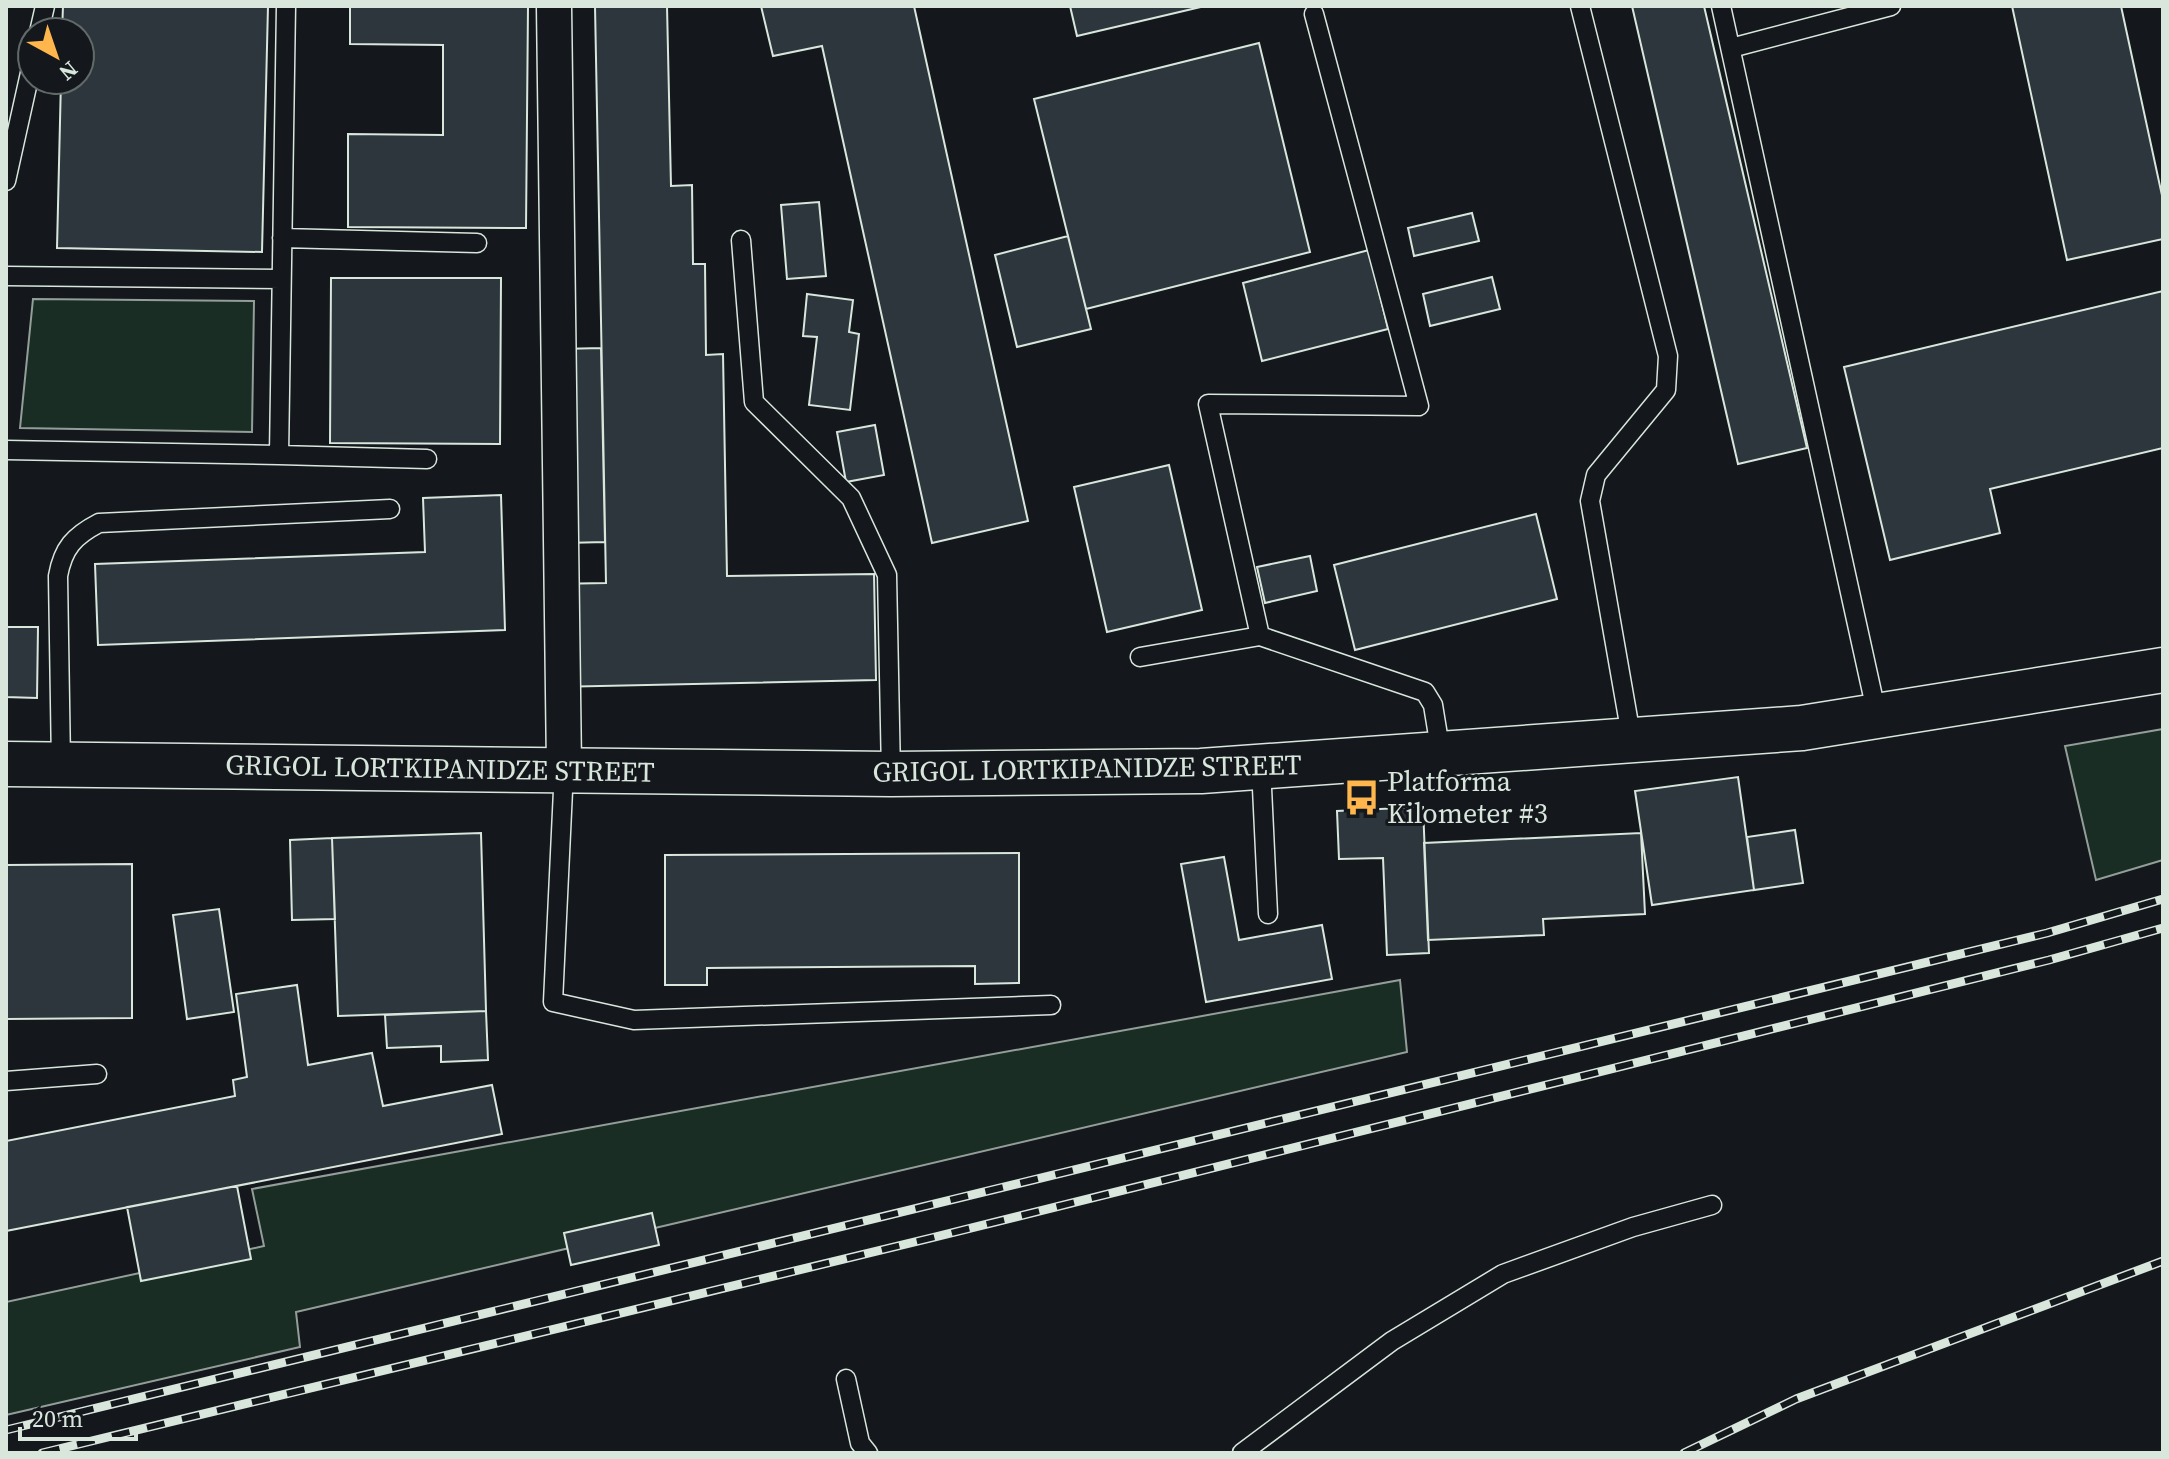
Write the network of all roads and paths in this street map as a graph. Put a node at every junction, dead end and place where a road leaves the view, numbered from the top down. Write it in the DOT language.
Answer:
graph roads {
  1 [pos="286,6"];
  2 [pos="554,6"];
  3 [pos="1580,6"];
  4 [pos="1721,6"];
  5 [pos="1891,6"];
  6 [pos="1314,14"];
  7 [pos="1731,48"];
  8 [pos="25,96"];
  9 [pos="6,181"];
  10 [pos="282,238"];
  11 [pos="741,240"];
  12 [pos="477,243"];
  13 [pos="6,276"];
  14 [pos="281,279"];
  15 [pos="6,450"];
  16 [pos="279,455"];
  17 [pos="427,459"];
  18 [pos="390,509"];
  19 [pos="1260,636"];
  20 [pos="1140,657"];
  21 [pos="2163,670"];
  22 [pos="1877,715"];
  23 [pos="1632,741"];
  24 [pos="1441,755"];
  25 [pos="6,764"];
  26 [pos="61,764"];
  27 [pos="1261,767"];
  28 [pos="564,768"];
  29 [pos="891,774"];
  30 [pos="1268,914"];
  31 [pos="1051,1005"];
  32 [pos="97,1074"];
  33 [pos="6,1081"];
  34 [pos="1712,1205"];
  35 [pos="846,1379"];
  36 [pos="868,1453"];
  37 [pos="1242,1453"];
  1 -- 10 [label="lane"];
  2 -- 28 [label="street"];
  3 -- 23 [label="lane"];
  4 -- 7 [label="lane"];
  5 -- 7 [label="lane"];
  6 -- 19 [label="lane"];
  7 -- 22 [label="lane"];
  8 -- 9 [label="lane"];
  10 -- 12 [label="lane"];
  10 -- 14 [label="lane"];
  11 -- 29 [label="lane"];
  13 -- 14 [label="lane"];
  14 -- 16 [label="lane"];
  15 -- 16 [label="lane"];
  16 -- 17 [label="lane"];
  18 -- 26 [label="lane"];
  19 -- 20 [label="lane"];
  19 -- 24 [label="lane"];
  21 -- 22 [label="street, GRIGOL LORTKIPANIDZE STREET"];
  22 -- 23 [label="street, GRIGOL LORTKIPANIDZE STREET"];
  23 -- 24 [label="street, GRIGOL LORTKIPANIDZE STREET"];
  24 -- 27 [label="street, GRIGOL LORTKIPANIDZE STREET"];
  25 -- 26 [label="street, GRIGOL LORTKIPANIDZE STREET"];
  26 -- 28 [label="street, GRIGOL LORTKIPANIDZE STREET"];
  27 -- 29 [label="street, GRIGOL LORTKIPANIDZE STREET"];
  27 -- 30 [label="lane"];
  28 -- 29 [label="street, GRIGOL LORTKIPANIDZE STREET"];
  28 -- 31 [label="lane"];
  32 -- 33 [label="lane"];
  34 -- 37 [label="lane"];
  35 -- 36 [label="lane"];
}
